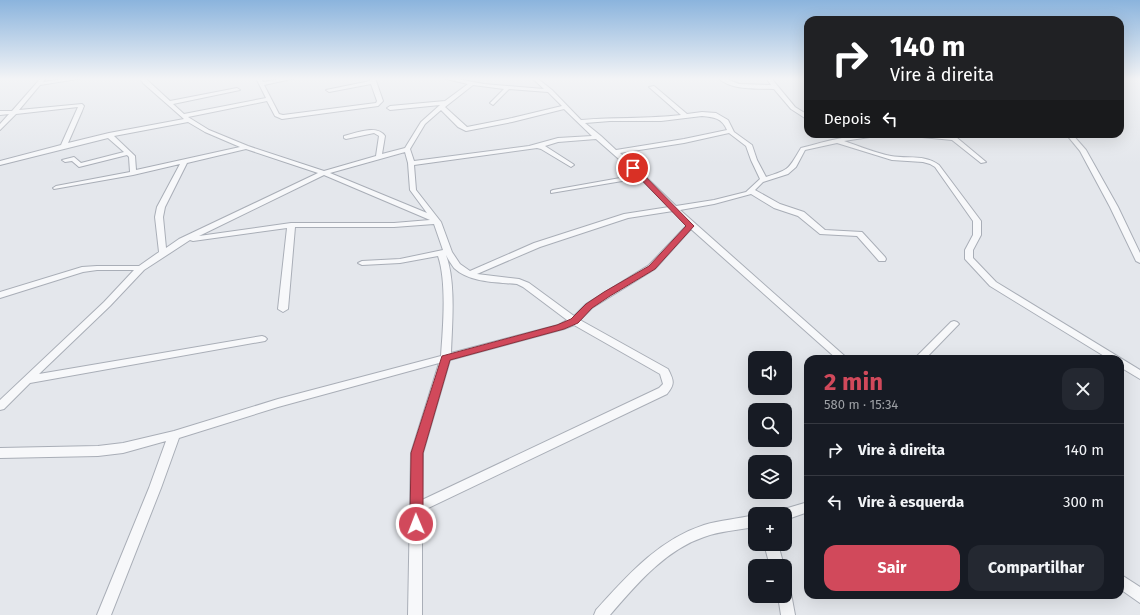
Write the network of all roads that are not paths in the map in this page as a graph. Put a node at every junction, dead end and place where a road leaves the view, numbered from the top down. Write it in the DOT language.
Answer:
graph roads {
  1 [pos="18,107"];
  2 [pos="66,107"];
  3 [pos="80,107"];
  4 [pos="174,107"];
  5 [pos="235,107"];
  6 [pos="272,107"];
  7 [pos="361,107"];
  8 [pos="413,107"];
  9 [pos="442,107"];
  10 [pos="445,107"];
  11 [pos="565,107"];
  12 [pos="675,107"];
  13 [pos="792,107"];
  14 [pos="390,108"];
  15 [pos="0,113"];
  16 [pos="13,113"];
  17 [pos="804,115"];
  18 [pos="686,116"];
  19 [pos="186,118"];
  20 [pos="580,122"];
  21 [pos="0,128"];
  22 [pos="730,131"];
  23 [pos="109,135"];
  24 [pos="346,137"];
  25 [pos="599,137"];
  26 [pos="837,138"];
  27 [pos="953,138"];
  28 [pos="1072,138"];
  29 [pos="64,146"];
  30 [pos="537,146"];
  31 [pos="246,147"];
  32 [pos="407,149"];
  33 [pos="616,152"];
  34 [pos="129,153"];
  35 [pos="379,156"];
  36 [pos="65,160"];
  37 [pos="184,162"];
  38 [pos="411,162"];
  39 [pos="983,162"];
  40 [pos="0,163"];
  41 [pos="570,165"];
  42 [pos="133,173"];
  43 [pos="324,173"];
  44 [pos="642,176"];
  45 [pos="764,180"];
  46 [pos="56,188"];
  47 [pos="751,191"];
  48 [pos="553,192"];
  49 [pos="674,210"];
  50 [pos="436,221"];
  51 [pos="291,225"];
  52 [pos="691,226"];
  53 [pos="182,241"];
  54 [pos="163,252"];
  55 [pos="445,253"];
  56 [pos="882,259"];
  57 [pos="1140,261"];
  58 [pos="362,263"];
  59 [pos="141,268"];
  60 [pos="469,274"];
  61 [pos="0,296"];
  62 [pos="283,309"];
  63 [pos="574,321"];
  64 [pos="954,324"];
  65 [pos="262,339"];
  66 [pos="838,355"];
  67 [pos="923,355"];
  68 [pos="1109,355"];
  69 [pos="446,358"];
  70 [pos="1124,365"];
  71 [pos="1140,375"];
  72 [pos="28,380"];
  73 [pos="0,406"];
  74 [pos="174,435"];
  75 [pos="0,453"];
  76 [pos="416,508"];
  77 [pos="804,508"];
  78 [pos="792,512"];
  79 [pos="748,523"];
  80 [pos="1124,584"];
  81 [pos="1140,596"];
  82 [pos="786,603"];
  83 [pos="104,615"];
  84 [pos="415,615"];
  85 [pos="601,615"];
  86 [pos="788,615"];
  1 -- 16 [label="street"];
  2 -- 16 [label="street"];
  3 -- 29 [label="street"];
  4 -- 19 [label="street"];
  5 -- 19 [label="street"];
  6 -- 7 [label="street"];
  8 -- 14 [label="street"];
  9 -- 32 [label="street"];
  10 -- 11 [label="street"];
  11 -- 20 [label="street"];
  12 -- 18 [label="street"];
  13 -- 17 [label="street"];
  15 -- 16 [label="street"];
  16 -- 21 [label="street"];
  18 -- 20 [label="street"];
  18 -- 22 [label="street"];
  19 -- 23 [label="street"];
  19 -- 31 [label="street"];
  20 -- 25 [label="street"];
  22 -- 33 [label="street"];
  22 -- 45 [label="street"];
  23 -- 29 [label="street"];
  23 -- 34 [label="street"];
  24 -- 35 [label="street"];
  25 -- 30 [label="street"];
  25 -- 33 [label="street"];
  26 -- 45 [label="street"];
  26 -- 68 [label="street"];
  27 -- 39 [label="street"];
  28 -- 57 [label="street"];
  29 -- 40 [label="street"];
  30 -- 38 [label="street"];
  30 -- 41 [label="street"];
  31 -- 37 [label="street"];
  31 -- 43 [label="street"];
  32 -- 35 [label="street"];
  32 -- 38 [label="street"];
  33 -- 44 [label="street"];
  34 -- 36 [label="street"];
  34 -- 42 [label="street"];
  35 -- 43 [label="street"];
  37 -- 42 [label="street"];
  37 -- 54 [label="street"];
  38 -- 50 [label="street"];
  42 -- 46 [label="street"];
  43 -- 50 [label="street"];
  43 -- 53 [label="street"];
  44 -- 48 [label="street"];
  44 -- 49 [label="street"];
  45 -- 47 [label="street"];
  47 -- 49 [label="street"];
  47 -- 56 [label="street"];
  49 -- 52 [label="street"];
  49 -- 60 [label="street"];
  50 -- 51 [label="street"];
  50 -- 55 [label="street"];
  51 -- 53 [label="street"];
  51 -- 62 [label="street"];
  52 -- 63 [label="street"];
  52 -- 66 [label="street"];
  53 -- 54 [label="street"];
  54 -- 59 [label="street"];
  55 -- 58 [label="street"];
  55 -- 60 [label="street"];
  55 -- 69 [label="street"];
  59 -- 61 [label="street"];
  59 -- 72 [label="street"];
  60 -- 63 [label="street"];
  63 -- 69 [label="street"];
  63 -- 76 [label="street"];
  64 -- 67 [label="street"];
  65 -- 72 [label="street"];
  69 -- 74 [label="street"];
  69 -- 76 [label="street"];
  70 -- 71 [label="street"];
  72 -- 73 [label="street"];
  74 -- 75 [label="street"];
  74 -- 83 [label="street"];
  76 -- 84 [label="street"];
  77 -- 78 [label="street"];
  79 -- 85 [label="street"];
  80 -- 81 [label="street"];
  82 -- 86 [label="street"];
}
